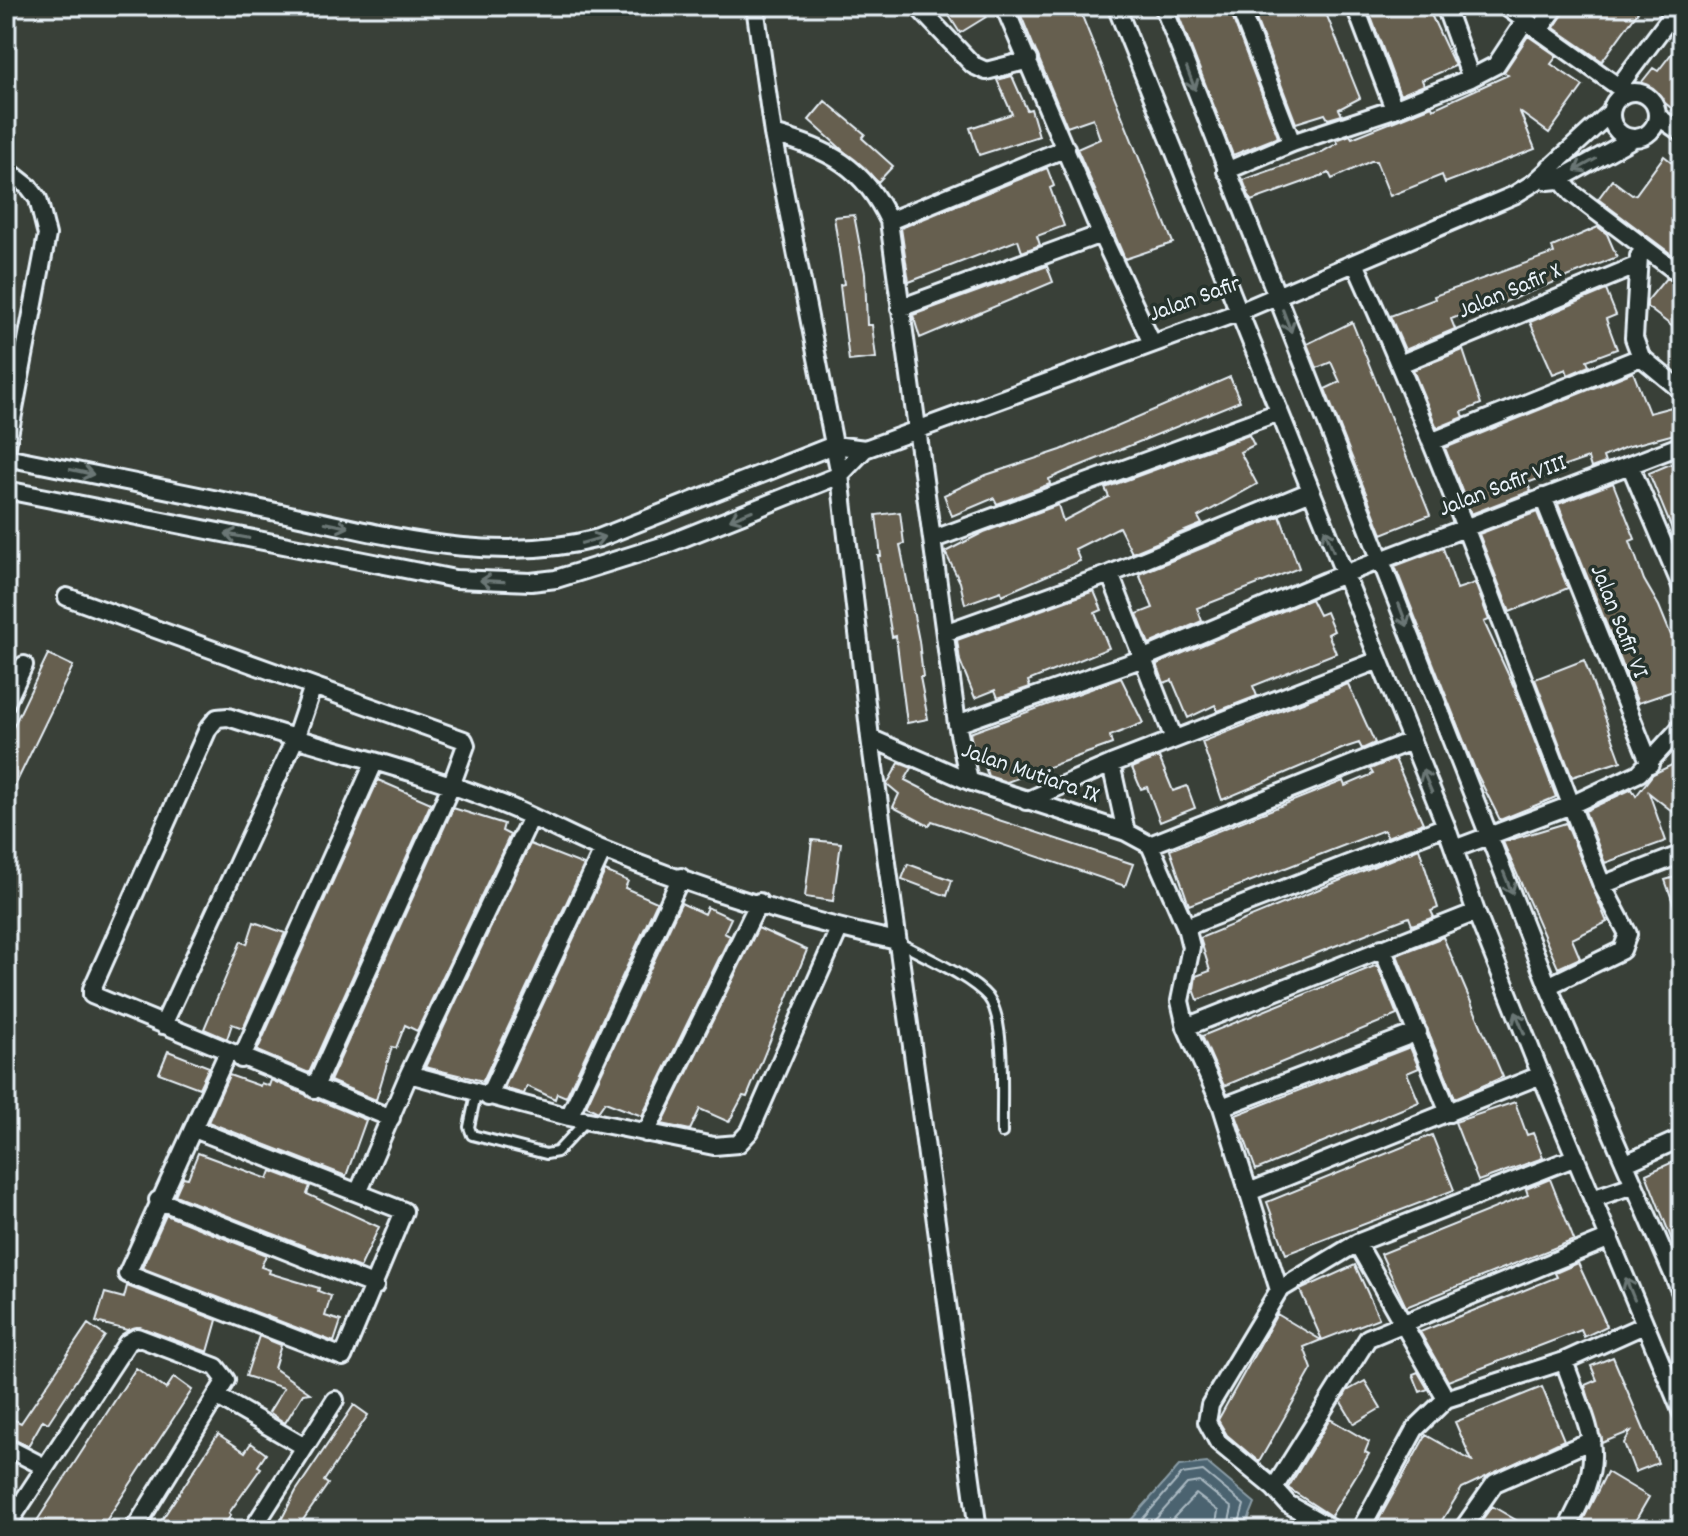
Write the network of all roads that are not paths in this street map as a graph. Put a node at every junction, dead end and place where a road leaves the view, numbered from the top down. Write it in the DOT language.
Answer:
graph roads {
  1 [pos="755,6"];
  2 [pos="1004,6"];
  3 [pos="1116,6"];
  4 [pos="1163,6"];
  5 [pos="1239,6"];
  6 [pos="1355,6"];
  7 [pos="1445,6"];
  8 [pos="1505,6"];
  9 [pos="1557,6"];
  10 [pos="1679,6"];
  11 [pos="925,9"];
  12 [pos="1532,26"];
  13 [pos="1029,60"];
  14 [pos="1471,78"];
  15 [pos="1623,90"];
  16 [pos="1394,109"];
  17 [pos="1611,112"];
  18 [pos="1657,116"];
  19 [pos="1682,133"];
  20 [pos="773,134"];
  21 [pos="1632,139"];
  22 [pos="1292,143"];
  23 [pos="1066,148"];
  24 [pos="6,169"];
  25 [pos="1226,171"];
  26 [pos="1554,173"];
  27 [pos="889,221"];
  28 [pos="1101,234"];
  29 [pos="1639,244"];
  30 [pos="1355,263"];
  31 [pos="1638,265"];
  32 [pos="1682,276"];
  33 [pos="1277,294"];
  34 [pos="900,308"];
  35 [pos="1239,312"];
  36 [pos="1151,341"];
  37 [pos="1641,357"];
  38 [pos="1400,364"];
  39 [pos="1682,391"];
  40 [pos="1279,412"];
  41 [pos="917,428"];
  42 [pos="1431,442"];
  43 [pos="834,445"];
  44 [pos="1682,445"];
  45 [pos="865,449"];
  46 [pos="6,454"];
  47 [pos="1630,465"];
  48 [pos="840,475"];
  49 [pos="6,490"];
  50 [pos="1311,491"];
  51 [pos="1543,497"];
  52 [pos="1465,527"];
  53 [pos="934,539"];
  54 [pos="1381,560"];
  55 [pos="1110,574"];
  56 [pos="1343,575"];
  57 [pos="1682,588"];
  58 [pos="67,597"];
  59 [pos="947,632"];
  60 [pos="1144,658"];
  61 [pos="1379,660"];
  62 [pos="24,665"];
  63 [pos="313,686"];
  64 [pos="6,703"];
  65 [pos="957,724"];
  66 [pos="1682,726"];
  67 [pos="870,738"];
  68 [pos="295,739"];
  69 [pos="1174,739"];
  70 [pos="1411,741"];
  71 [pos="374,763"];
  72 [pos="1111,764"];
  73 [pos="1650,764"];
  74 [pos="969,781"];
  75 [pos="451,786"];
  76 [pos="1026,801"];
  77 [pos="1571,805"];
  78 [pos="531,817"];
  79 [pos="1446,826"];
  80 [pos="1126,832"];
  81 [pos="1489,836"];
  82 [pos="1150,845"];
  83 [pos="1454,849"];
  84 [pos="603,850"];
  85 [pos="1682,854"];
  86 [pos="681,877"];
  87 [pos="1602,885"];
  88 [pos="759,902"];
  89 [pos="1476,912"];
  90 [pos="1186,927"];
  91 [pos="839,929"];
  92 [pos="897,941"];
  93 [pos="1382,948"];
  94 [pos="1548,986"];
  95 [pos="163,1025"];
  96 [pos="1186,1027"];
  97 [pos="1418,1032"];
  98 [pos="234,1056"];
  99 [pos="409,1074"];
  100 [pos="1541,1075"];
  101 [pos="314,1089"];
  102 [pos="482,1096"];
  103 [pos="1222,1107"];
  104 [pos="1449,1113"];
  105 [pos="569,1117"];
  106 [pos="391,1118"];
  107 [pos="586,1121"];
  108 [pos="194,1129"];
  109 [pos="646,1133"];
  110 [pos="1002,1133"];
  111 [pos="1682,1138"];
  112 [pos="1576,1157"];
  113 [pos="1626,1163"];
  114 [pos="1633,1185"];
  115 [pos="1249,1192"];
  116 [pos="358,1193"];
  117 [pos="1595,1198"];
  118 [pos="158,1200"];
  119 [pos="1610,1238"];
  120 [pos="1357,1243"];
  121 [pos="375,1286"];
  122 [pos="1279,1290"];
  123 [pos="1682,1295"];
  124 [pos="1404,1324"];
  125 [pos="1644,1325"];
  126 [pos="1564,1361"];
  127 [pos="218,1397"];
  128 [pos="1446,1399"];
  129 [pos="335,1400"];
  130 [pos="1682,1413"];
  131 [pos="1592,1440"];
  132 [pos="303,1446"];
  133 [pos="6,1447"];
  134 [pos="45,1467"];
  135 [pos="1274,1488"];
  136 [pos="1682,1521"];
  137 [pos="6,1527"];
  138 [pos="134,1530"];
  139 [pos="252,1530"];
  140 [pos="978,1530"];
  141 [pos="1334,1530"];
  142 [pos="1360,1530"];
  143 [pos="1462,1530"];
  144 [pos="1566,1530"];
  145 [pos="1677,1530"];
  1 -- 20 [label="street"];
  2 -- 13 [label="street"];
  3 -- 35 [label="street"];
  4 -- 25 [label="street, one-way"];
  5 -- 22 [label="street"];
  6 -- 16 [label="street"];
  7 -- 14 [label="street"];
  8 -- 12 [label="street"];
  9 -- 12 [label="street"];
  10 -- 15 [label="street"];
  11 -- 13 [label="street"];
  12 -- 14 [label="street"];
  12 -- 15 [label="street"];
  13 -- 23 [label="street"];
  14 -- 16 [label="street"];
  15 -- 17 [label="street"];
  15 -- 18 [label="street"];
  16 -- 22 [label="street"];
  17 -- 21 [label="street"];
  17 -- 26 [label="street, Jalan Safir"];
  18 -- 19 [label="street"];
  18 -- 21 [label="street"];
  20 -- 27 [label="street"];
  20 -- 43 [label="street"];
  21 -- 26 [label="street, Jalan Safir, one-way"];
  22 -- 25 [label="street"];
  23 -- 27 [label="street"];
  23 -- 28 [label="street"];
  24 -- 46 [label="street"];
  25 -- 33 [label="street"];
  26 -- 29 [label="street"];
  26 -- 30 [label="street, Jalan Safir"];
  27 -- 34 [label="street"];
  28 -- 34 [label="street"];
  28 -- 36 [label="street"];
  29 -- 31 [label="street"];
  29 -- 32 [label="street"];
  30 -- 33 [label="street, Jalan Safir"];
  30 -- 38 [label="street"];
  31 -- 37 [label="street"];
  31 -- 38 [label="street, Jalan Safir X"];
  33 -- 35 [label="street, Jalan Safir"];
  33 -- 54 [label="street, one-way"];
  34 -- 41 [label="street"];
  35 -- 36 [label="street, Jalan Safir"];
  35 -- 40 [label="street"];
  36 -- 41 [label="street, Jalan Safir"];
  37 -- 39 [label="street"];
  37 -- 42 [label="street"];
  38 -- 42 [label="street"];
  40 -- 50 [label="street"];
  40 -- 53 [label="street"];
  41 -- 45 [label="street, Jalan Safir"];
  41 -- 53 [label="street"];
  42 -- 52 [label="street"];
  43 -- 45 [label="street"];
  46 -- 43 [label="street, one-way"];
  43 -- 48 [label="street"];
  44 -- 47 [label="street, Jalan Safir VIII"];
  45 -- 48 [label="street"];
  47 -- 51 [label="street, Jalan Safir VIII"];
  47 -- 57 [label="street"];
  48 -- 49 [label="street, one-way"];
  48 -- 67 [label="street"];
  50 -- 55 [label="street"];
  56 -- 50 [label="street, one-way"];
  51 -- 52 [label="street, Jalan Safir VIII"];
  51 -- 73 [label="street, Jalan Safir VI"];
  52 -- 54 [label="street, Jalan Safir VIII"];
  52 -- 77 [label="street"];
  53 -- 59 [label="street"];
  54 -- 56 [label="street, Jalan Safir VIII"];
  54 -- 81 [label="street, one-way"];
  55 -- 59 [label="street"];
  55 -- 60 [label="street"];
  56 -- 60 [label="street, Jalan Safir VIII"];
  56 -- 61 [label="street"];
  58 -- 63 [label="street"];
  59 -- 65 [label="street"];
  60 -- 65 [label="street, Jalan Safir VIII"];
  60 -- 69 [label="street"];
  61 -- 69 [label="street"];
  61 -- 70 [label="street"];
  62 -- 64 [label="street"];
  63 -- 68 [label="street"];
  63 -- 75 [label="street"];
  65 -- 74 [label="street"];
  66 -- 73 [label="street"];
  67 -- 74 [label="street, Jalan Mutiara IX"];
  67 -- 92 [label="street"];
  68 -- 71 [label="street"];
  68 -- 95 [label="street"];
  68 -- 95 [label="street"];
  69 -- 72 [label="street"];
  79 -- 70 [label="street, one-way"];
  70 -- 82 [label="street"];
  71 -- 75 [label="street"];
  71 -- 98 [label="street"];
  72 -- 76 [label="street"];
  72 -- 80 [label="street"];
  73 -- 77 [label="street"];
  74 -- 76 [label="street, Jalan Mutiara IX"];
  75 -- 78 [label="street"];
  75 -- 101 [label="street"];
  76 -- 80 [label="street, Jalan Mutiara IX"];
  77 -- 81 [label="street"];
  77 -- 87 [label="street"];
  78 -- 84 [label="street"];
  78 -- 99 [label="street"];
  79 -- 83 [label="street"];
  79 -- 90 [label="street"];
  80 -- 82 [label="street, Jalan Mutiara IX"];
  81 -- 83 [label="street"];
  81 -- 94 [label="street, one-way"];
  82 -- 90 [label="street"];
  83 -- 89 [label="street"];
  84 -- 86 [label="street"];
  84 -- 102 [label="street"];
  85 -- 87 [label="street"];
  86 -- 88 [label="street"];
  86 -- 105 [label="street"];
  87 -- 94 [label="street"];
  88 -- 91 [label="street"];
  88 -- 109 [label="street"];
  89 -- 93 [label="street"];
  100 -- 89 [label="street, one-way"];
  90 -- 96 [label="street"];
  91 -- 92 [label="street"];
  91 -- 109 [label="street"];
  92 -- 110 [label="lane"];
  92 -- 140 [label="street"];
  93 -- 96 [label="street"];
  93 -- 97 [label="street"];
  94 -- 113 [label="street"];
  95 -- 98 [label="street"];
  96 -- 103 [label="street"];
  97 -- 103 [label="street"];
  97 -- 104 [label="street"];
  98 -- 101 [label="street"];
  98 -- 108 [label="street"];
  99 -- 102 [label="street"];
  99 -- 106 [label="street"];
  100 -- 104 [label="street"];
  100 -- 112 [label="street"];
  101 -- 106 [label="street"];
  102 -- 105 [label="street"];
  102 -- 107 [label="lane"];
  103 -- 115 [label="street"];
  104 -- 115 [label="street"];
  105 -- 107 [label="street"];
  106 -- 116 [label="street"];
  107 -- 109 [label="street"];
  108 -- 116 [label="street"];
  108 -- 118 [label="street"];
  111 -- 113 [label="street"];
  112 -- 117 [label="street"];
  112 -- 120 [label="street"];
  113 -- 114 [label="street"];
  114 -- 117 [label="street"];
  114 -- 123 [label="street"];
  115 -- 122 [label="street"];
  116 -- 121 [label="street"];
  117 -- 119 [label="street"];
  118 -- 121 [label="street"];
  118 -- 121 [label="street"];
  119 -- 124 [label="street"];
  125 -- 119 [label="street, one-way"];
  120 -- 122 [label="street"];
  120 -- 124 [label="street"];
  122 -- 135 [label="street"];
  124 -- 128 [label="street"];
  124 -- 135 [label="street"];
  125 -- 126 [label="street"];
  125 -- 130 [label="street"];
  126 -- 128 [label="street"];
  126 -- 131 [label="street"];
  127 -- 132 [label="street"];
  127 -- 134 [label="street"];
  127 -- 138 [label="street"];
  128 -- 142 [label="street"];
  129 -- 132 [label="street"];
  131 -- 143 [label="street"];
  131 -- 144 [label="street"];
  132 -- 139 [label="street"];
  133 -- 134 [label="street"];
  134 -- 137 [label="street"];
  135 -- 141 [label="street"];
  136 -- 145 [label="street"];
}
